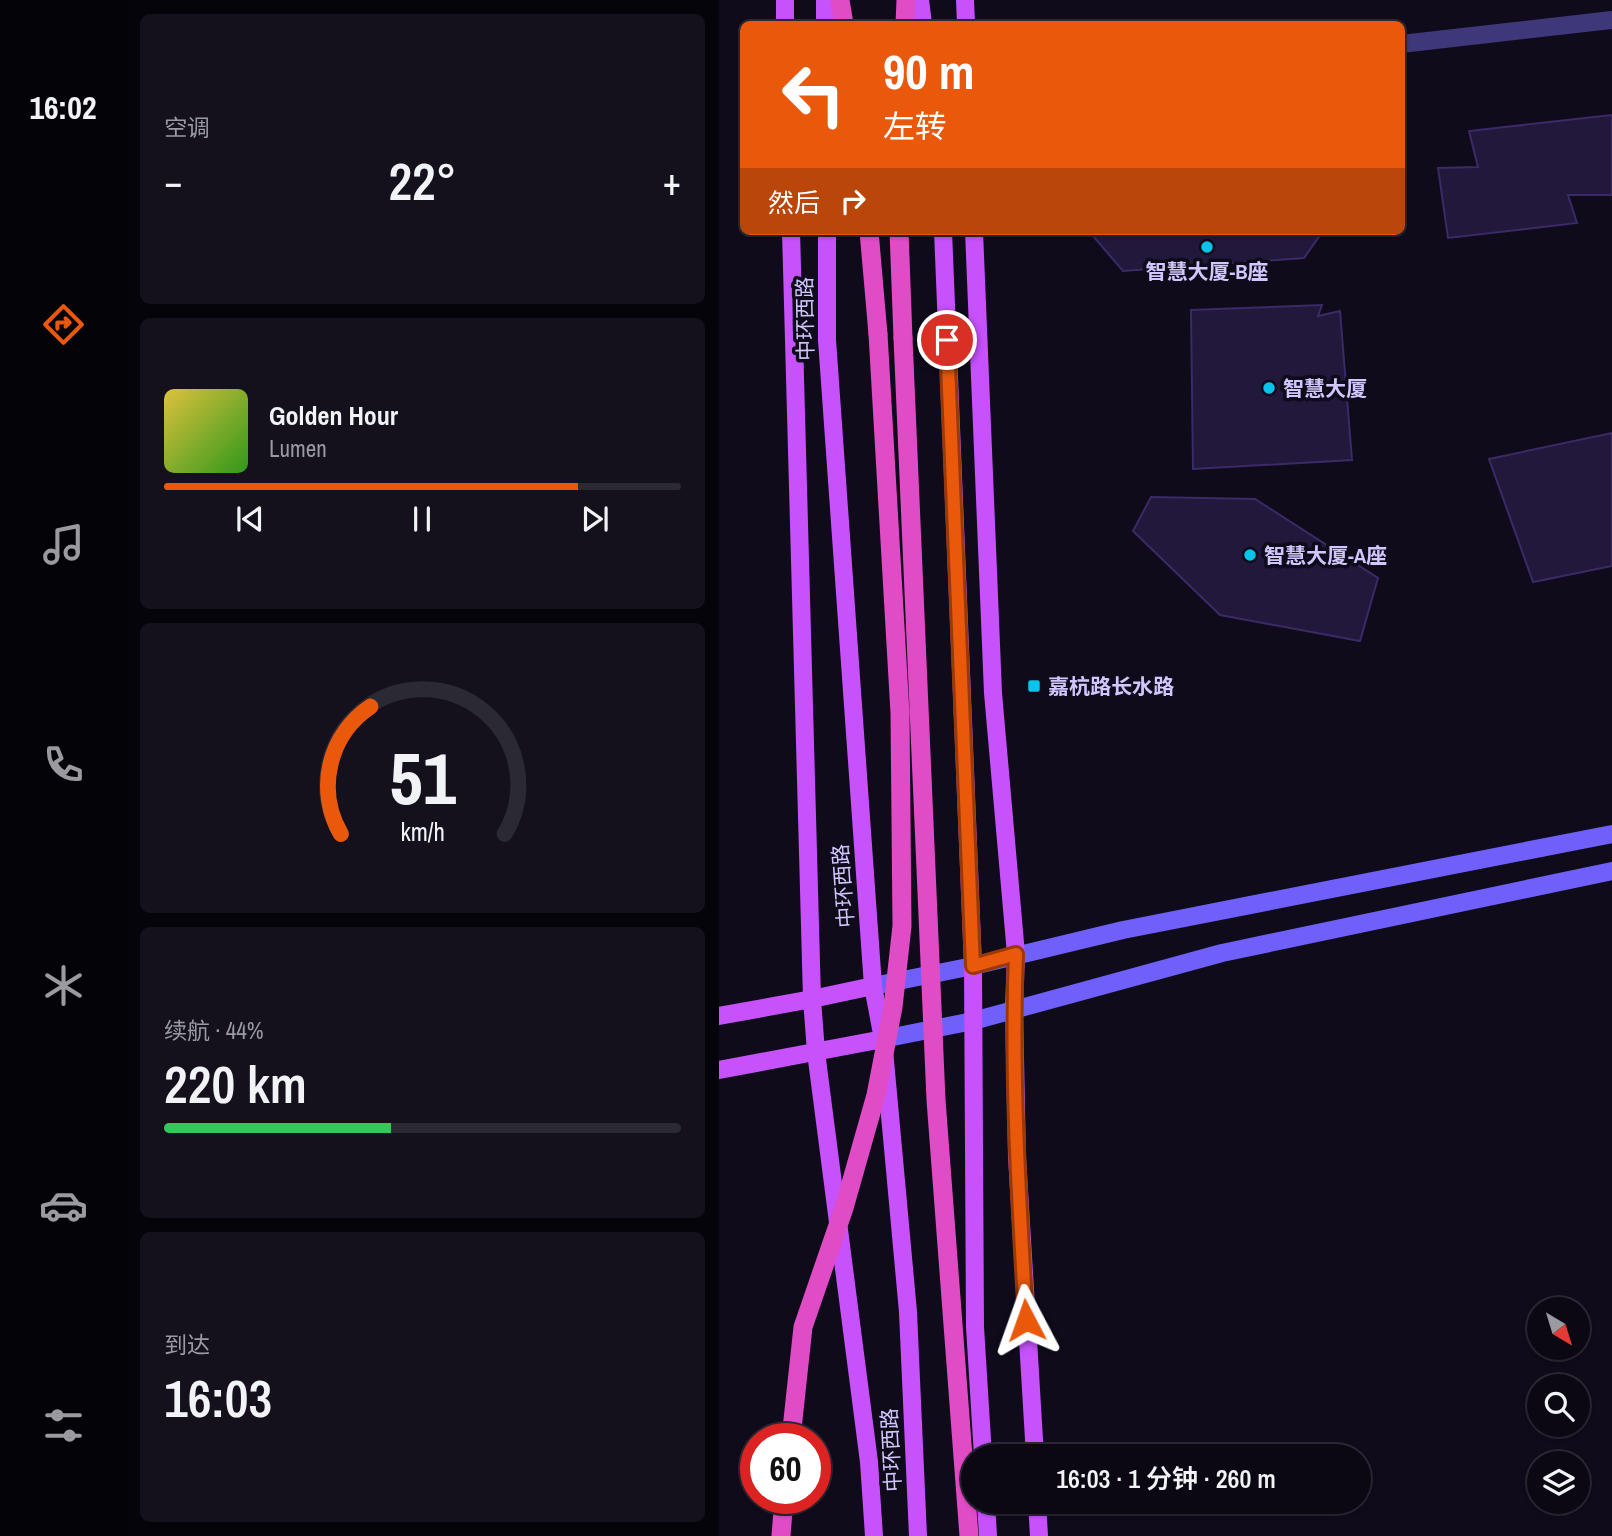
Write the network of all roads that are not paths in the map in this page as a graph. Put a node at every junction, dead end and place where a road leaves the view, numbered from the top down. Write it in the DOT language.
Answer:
graph roads {
  1 [pos="785,0"];
  2 [pos="825,0"];
  3 [pos="840,0"];
  4 [pos="906,0"];
  5 [pos="920,0"];
  6 [pos="965,0"];
  7 [pos="1612,20"];
  8 [pos="785,21"];
  9 [pos="825,21"];
  10 [pos="844,21"];
  11 [pos="905,21"];
  12 [pos="923,21"];
  13 [pos="966,21"];
  14 [pos="1405,44"];
  15 [pos="791,235"];
  16 [pos="827,235"];
  17 [pos="869,235"];
  18 [pos="899,235"];
  19 [pos="943,235"];
  20 [pos="974,235"];
  21 [pos="1612,834"];
  22 [pos="1612,871"];
  23 [pos="1016,954"];
  24 [pos="973,966"];
  25 [pos="873,986"];
  26 [pos="812,999"];
  27 [pos="1014,1008"];
  28 [pos="719,1016"];
  29 [pos="973,1021"];
  30 [pos="883,1040"];
  31 [pos="816,1052"];
  32 [pos="719,1070"];
  33 [pos="793,1423"];
  34 [pos="982,1444"];
  35 [pos="1034,1444"];
  36 [pos="783,1514"];
  37 [pos="987,1514"];
  38 [pos="1038,1514"];
  39 [pos="781,1536"];
  40 [pos="874,1536"];
  41 [pos="918,1536"];
  42 [pos="969,1536"];
  43 [pos="988,1536"];
  44 [pos="1039,1536"];
  1 -- 8 [label="main road"];
  2 -- 9 [label="main road"];
  3 -- 10 [label="highway"];
  4 -- 11 [label="highway"];
  5 -- 12 [label="main road"];
  6 -- 13 [label="main road"];
  7 -- 14 [label="street"];
  15 -- 26 [label="main road"];
  16 -- 25 [label="main road, 中环西路"];
  17 -- 33 [label="highway, bridge"];
  18 -- 42 [label="highway, bridge"];
  19 -- 24 [label="main road"];
  20 -- 23 [label="main road"];
  21 -- 23 [label="main road"];
  22 -- 27 [label="main road"];
  23 -- 24 [label="main road"];
  23 -- 27 [label="main road"];
  24 -- 25 [label="main road"];
  24 -- 29 [label="main road"];
  25 -- 26 [label="main road"];
  25 -- 30 [label="main road, 中环西路"];
  26 -- 28 [label="main road"];
  26 -- 31 [label="main road"];
  27 -- 29 [label="main road"];
  27 -- 35 [label="main road"];
  29 -- 30 [label="main road"];
  29 -- 34 [label="main road"];
  30 -- 31 [label="main road"];
  30 -- 41 [label="main road, 中环西路"];
  31 -- 32 [label="main road"];
  31 -- 40 [label="main road"];
  36 -- 39 [label="highway"];
  37 -- 43 [label="main road"];
  38 -- 44 [label="main road"];
}
